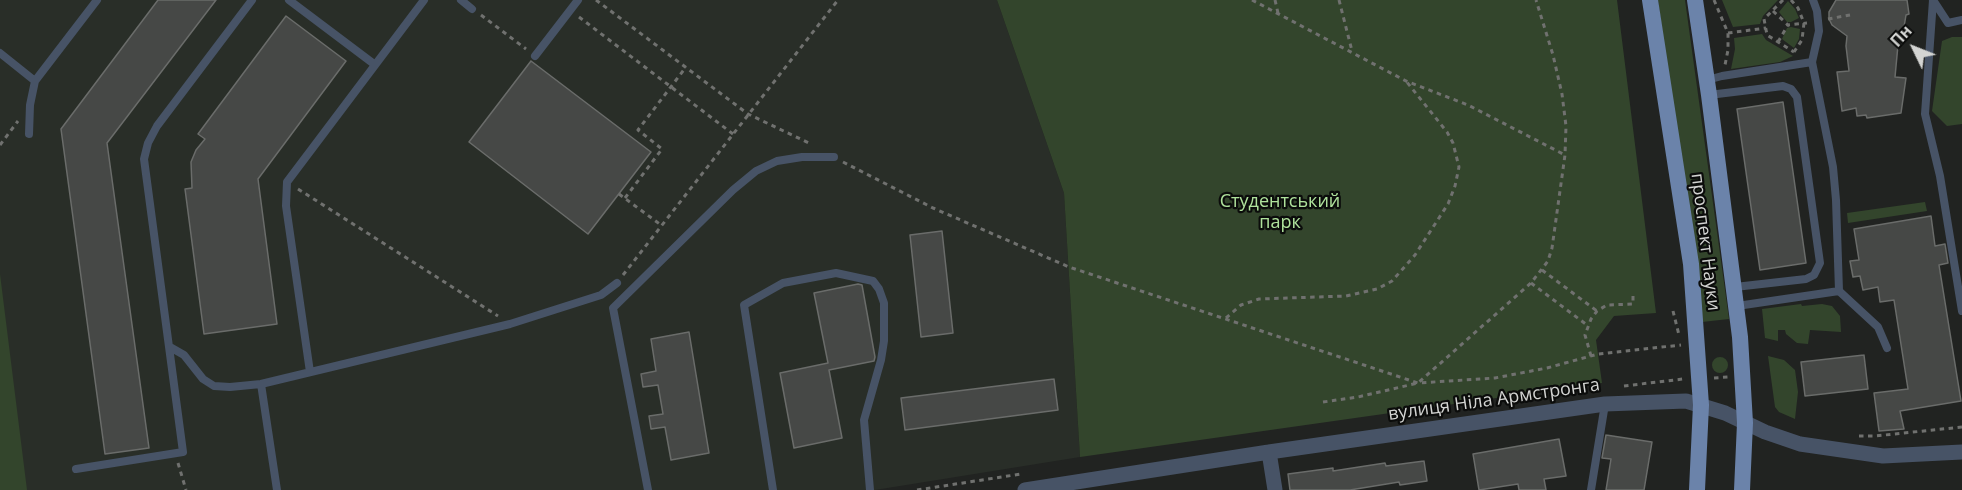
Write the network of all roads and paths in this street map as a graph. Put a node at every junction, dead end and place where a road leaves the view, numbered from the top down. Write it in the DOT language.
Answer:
graph roads {
  1 [pos="97,0"];
  2 [pos="252,0"];
  3 [pos="289,0"];
  4 [pos="424,0"];
  5 [pos="461,0"];
  6 [pos="578,0"];
  7 [pos="596,0"];
  8 [pos="838,0"];
  9 [pos="1252,0"];
  10 [pos="1275,0"];
  11 [pos="1339,0"];
  12 [pos="1536,0"];
  13 [pos="1650,0"];
  14 [pos="1695,0"];
  15 [pos="1714,0"];
  16 [pos="1783,0"];
  17 [pos="1791,0"];
  18 [pos="1813,0"];
  19 [pos="472,9"];
  20 [pos="571,10"];
  21 [pos="1773,11"];
  22 [pos="1278,13"];
  23 [pos="1962,20"];
  24 [pos="1766,28"];
  25 [pos="1728,33"];
  26 [pos="517,42"];
  27 [pos="1778,42"];
  28 [pos="1352,52"];
  29 [pos="1794,52"];
  30 [pos="0,53"];
  31 [pos="536,56"];
  32 [pos="1812,62"];
  33 [pos="374,64"];
  34 [pos="686,67"];
  35 [pos="35,81"];
  36 [pos="1406,81"];
  37 [pos="1713,83"];
  38 [pos="671,87"];
  39 [pos="30,105"];
  40 [pos="748,114"];
  41 [pos="29,134"];
  42 [pos="733,134"];
  43 [pos="0,145"];
  44 [pos="1565,155"];
  45 [pos="834,157"];
  46 [pos="286,182"];
  47 [pos="619,194"];
  48 [pos="625,198"];
  49 [pos="661,225"];
  50 [pos="1542,270"];
  51 [pos="617,283"];
  52 [pos="1532,283"];
  53 [pos="1735,287"];
  54 [pos="1839,291"];
  55 [pos="1633,293"];
  56 [pos="1737,306"];
  57 [pos="1597,311"];
  58 [pos="1962,311"];
  59 [pos="1226,319"];
  60 [pos="510,324"];
  61 [pos="1587,325"];
  62 [pos="1681,345"];
  63 [pos="170,347"];
  64 [pos="1887,348"];
  65 [pos="1591,356"];
  66 [pos="310,372"];
  67 [pos="1418,383"];
  68 [pos="261,384"];
  69 [pos="1323,402"];
  70 [pos="1605,404"];
  71 [pos="1701,405"];
  72 [pos="1745,423"];
  73 [pos="1962,427"];
  74 [pos="1851,435"];
  75 [pos="1269,452"];
  76 [pos="1962,452"];
  77 [pos="175,454"];
  78 [pos="76,469"];
  79 [pos="1044,489"];
  80 [pos="186,490"];
  81 [pos="277,490"];
  82 [pos="648,490"];
  83 [pos="773,490"];
  84 [pos="870,490"];
  85 [pos="1025,490"];
  86 [pos="1275,490"];
  87 [pos="1591,490"];
  88 [pos="1696,490"];
  89 [pos="1742,490"];
  1 -- 35 [label="lane"];
  2 -- 63 [label="lane"];
  3 -- 33 [label="lane"];
  4 -- 33 [label="lane"];
  5 -- 19 [label="lane"];
  6 -- 20 [label="lane"];
  7 -- 34 [label="path"];
  8 -- 40 [label="path"];
  9 -- 22 [label="path"];
  10 -- 22 [label="path"];
  11 -- 28 [label="path"];
  12 -- 44 [label="path"];
  13 -- 71 [label="main road, проспект Науки"];
  14 -- 37 [label="main road, проспект Науки"];
  15 -- 25 [label="path"];
  16 -- 21 [label="path"];
  17 -- 29 [label="path"];
  18 -- 32 [label="lane"];
  19 -- 26 [label="path"];
  20 -- 31 [label="lane"];
  20 -- 38 [label="path"];
  21 -- 24 [label="path"];
  21 -- 27 [label="path"];
  22 -- 28 [label="path"];
  23 -- 58 [label="lane"];
  24 -- 25 [label="path"];
  24 -- 27 [label="path"];
  25 -- 37 [label="path"];
  27 -- 29 [label="path"];
  28 -- 36 [label="path"];
  29 -- 32 [label="path"];
  30 -- 35 [label="lane"];
  32 -- 37 [label="lane"];
  32 -- 54 [label="lane"];
  33 -- 46 [label="lane"];
  34 -- 38 [label="path"];
  34 -- 40 [label="path"];
  35 -- 39 [label="lane"];
  36 -- 44 [label="path"];
  36 -- 59 [label="path"];
  37 -- 53 [label="main road, проспект Науки"];
  37 -- 53 [label="lane"];
  38 -- 42 [label="path"];
  38 -- 48 [label="path"];
  39 -- 41 [label="lane"];
  39 -- 43 [label="path"];
  40 -- 42 [label="path"];
  40 -- 45 [label="path"];
  42 -- 49 [label="path"];
  44 -- 50 [label="path"];
  45 -- 59 [label="path"];
  45 -- 82 [label="lane"];
  46 -- 60 [label="path"];
  46 -- 66 [label="lane"];
  47 -- 48 [label="path"];
  48 -- 49 [label="path"];
  49 -- 51 [label="path"];
  50 -- 52 [label="path"];
  50 -- 57 [label="path"];
  51 -- 60 [label="lane"];
  52 -- 61 [label="path"];
  52 -- 67 [label="path"];
  53 -- 56 [label="main road, проспект Науки"];
  54 -- 56 [label="lane"];
  54 -- 64 [label="lane"];
  55 -- 57 [label="path"];
  56 -- 72 [label="main road, проспект Науки"];
  57 -- 61 [label="path"];
  59 -- 67 [label="path"];
  60 -- 66 [label="lane"];
  61 -- 65 [label="path"];
  62 -- 65 [label="path"];
  63 -- 68 [label="lane"];
  63 -- 77 [label="lane"];
  65 -- 67 [label="path"];
  66 -- 68 [label="lane"];
  67 -- 69 [label="path"];
  68 -- 81 [label="lane"];
  70 -- 71 [label="street, вулиця Ніла Армстронга"];
  70 -- 75 [label="street, вулиця Ніла Армстронга"];
  70 -- 87 [label="lane"];
  71 -- 72 [label="street, вулиця Ніла Армстронга"];
  71 -- 88 [label="main road, проспект Науки"];
  72 -- 76 [label="street, вулиця Ніла Армстронга"];
  72 -- 89 [label="main road, проспект Науки"];
  73 -- 74 [label="path"];
  75 -- 79 [label="street, вулиця Ніла Армстронга"];
  75 -- 86 [label="street"];
  77 -- 78 [label="lane"];
  77 -- 80 [label="path"];
  79 -- 85 [label="street, вулиця Ніла Армстронга"];
  83 -- 84 [label="lane"];
}
